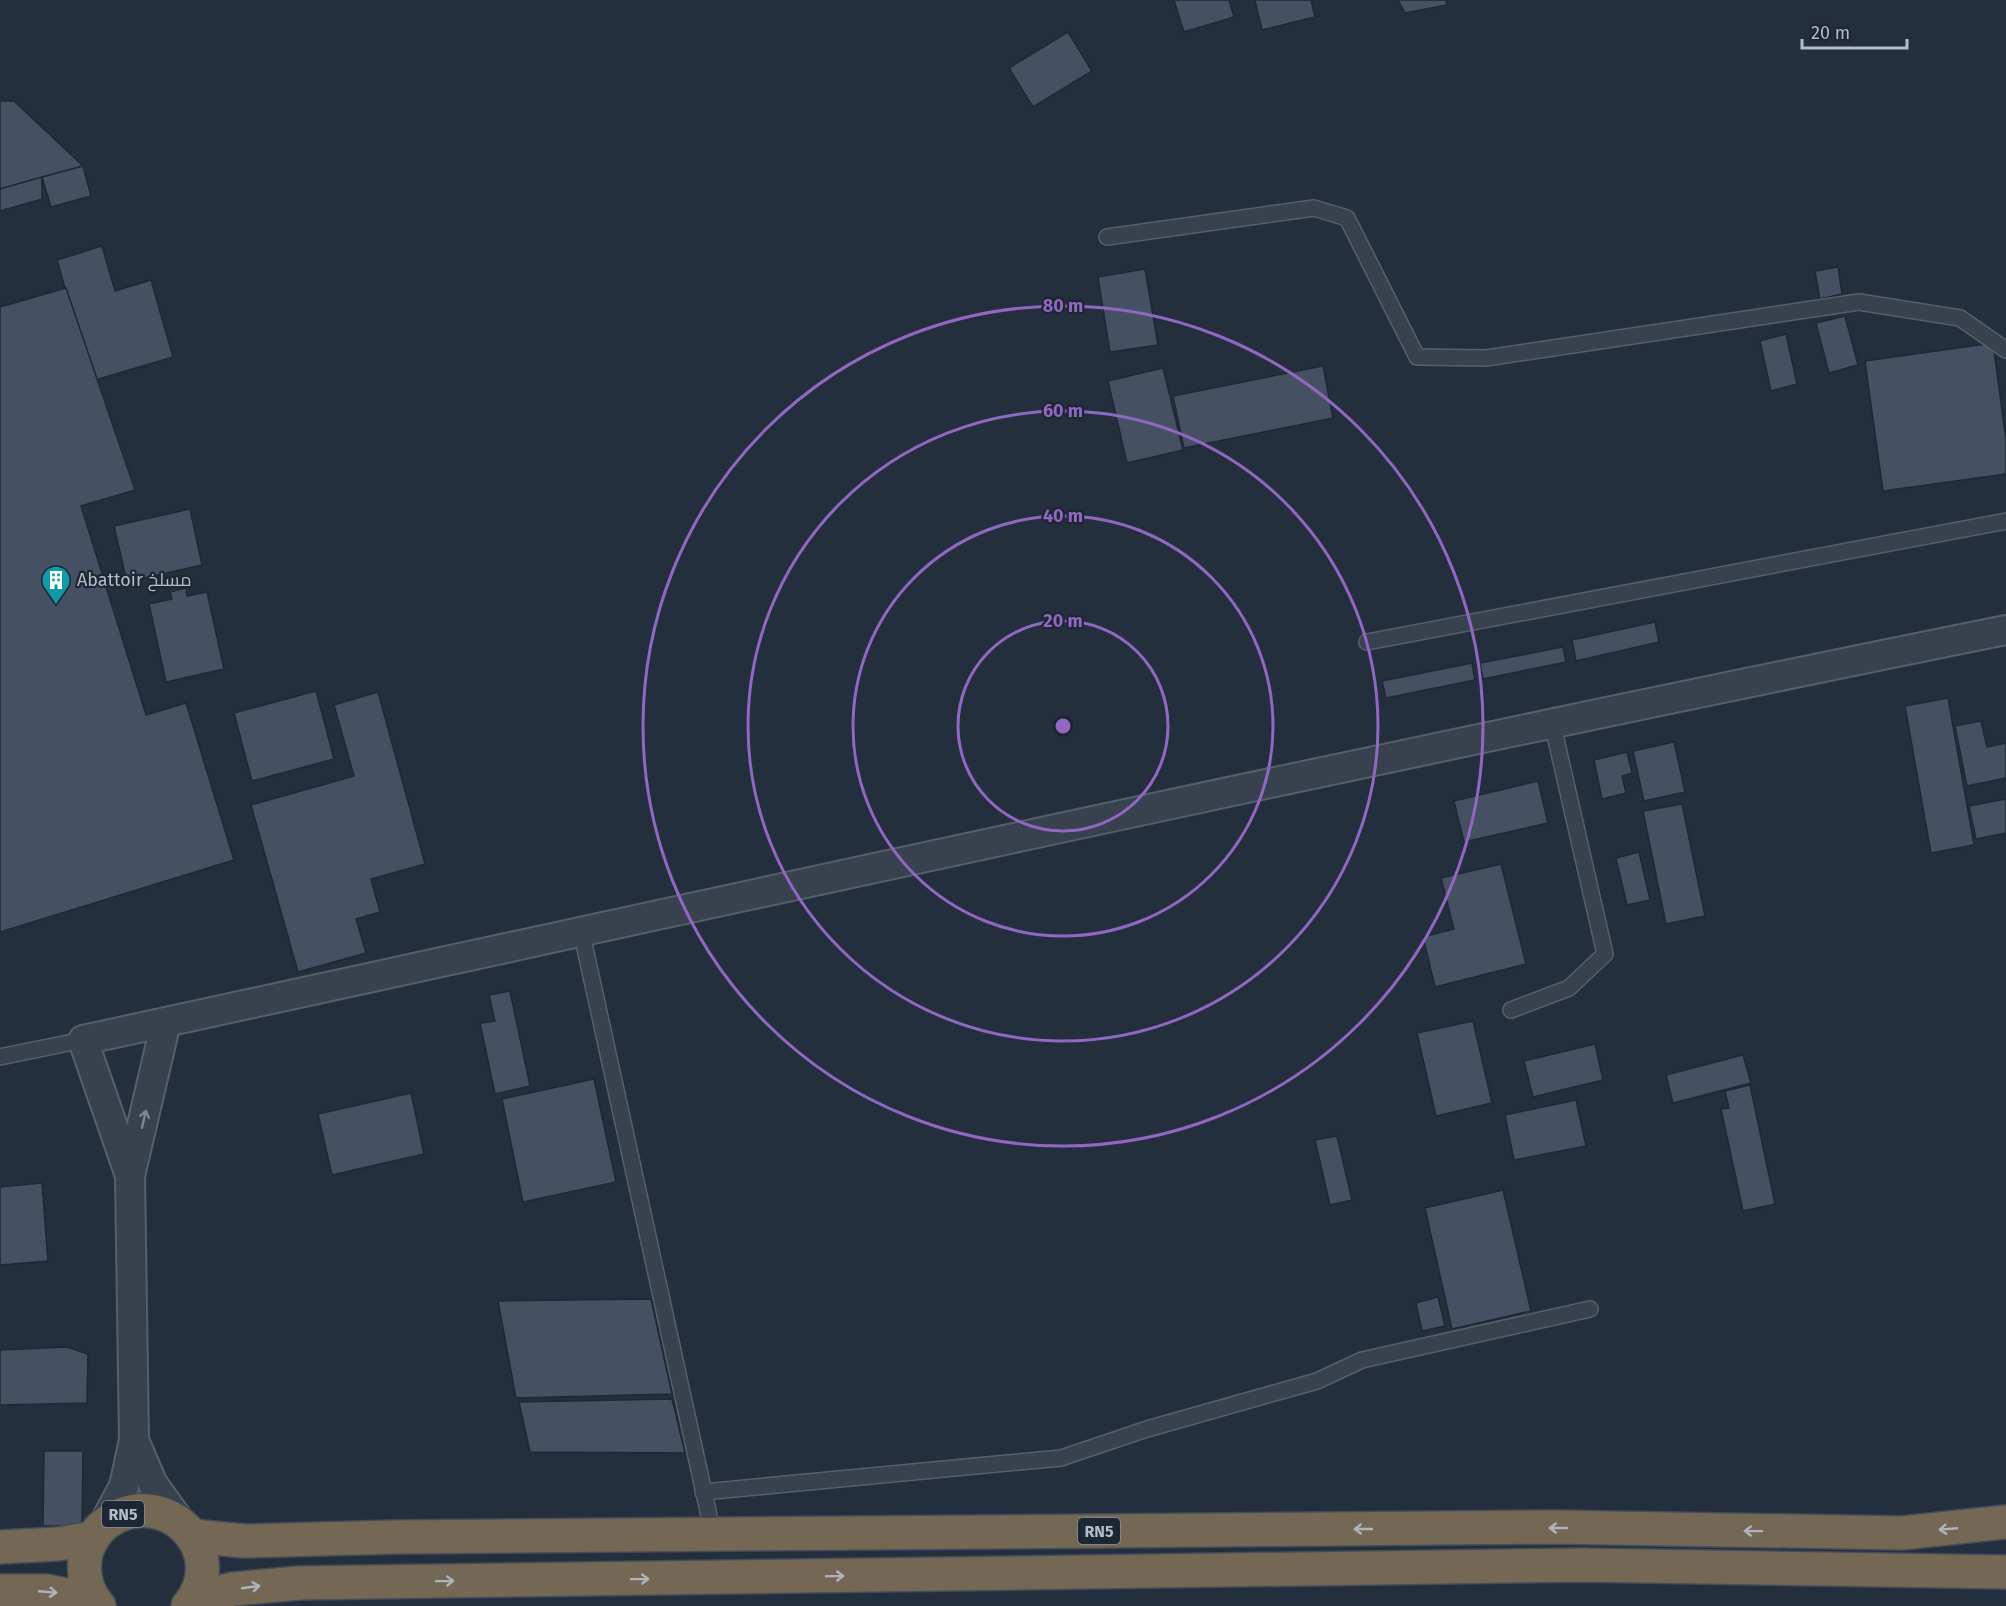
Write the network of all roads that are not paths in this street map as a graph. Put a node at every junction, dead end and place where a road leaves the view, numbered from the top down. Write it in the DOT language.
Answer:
graph roads {
  1 [pos="1107,237"];
  2 [pos="2006,351"];
  3 [pos="2006,521"];
  4 [pos="2006,630"];
  5 [pos="1367,642"];
  6 [pos="1552,722"];
  7 [pos="581,930"];
  8 [pos="1511,1010"];
  9 [pos="166,1022"];
  10 [pos="82,1040"];
  11 [pos="0,1057"];
  12 [pos="130,1176"];
  13 [pos="1590,1309"];
  14 [pos="134,1440"];
  15 [pos="703,1492"];
  16 [pos="2006,1522"];
  17 [pos="186,1529"];
  18 [pos="98,1532"];
  19 [pos="713,1534"];
  20 [pos="0,1547"];
  21 [pos="2006,1572"];
  22 [pos="0,1591"];
  23 [pos="191,1603"];
  24 [pos="96,1604"];
  1 -- 2 [label="lane"];
  3 -- 5 [label="lane"];
  4 -- 6 [label="street"];
  6 -- 7 [label="street"];
  6 -- 8 [label="lane"];
  7 -- 9 [label="street"];
  7 -- 15 [label="lane"];
  9 -- 10 [label="street"];
  12 -- 9 [label="street, one-way"];
  10 -- 11 [label="lane"];
  10 -- 12 [label="street"];
  12 -- 14 [label="street"];
  13 -- 15 [label="lane"];
  14 -- 17 [label="street"];
  14 -- 18 [label="street"];
  15 -- 19 [label="lane"];
  16 -- 19 [label="highway, RN5, one-way"];
  17 -- 18 [label="highway, RN5"];
  17 -- 19 [label="highway, RN5"];
  17 -- 23 [label="highway"];
  18 -- 20 [label="highway, RN5"];
  18 -- 24 [label="highway, RN5"];
  23 -- 21 [label="highway, one-way"];
  22 -- 24 [label="highway, RN5, one-way"];
}
